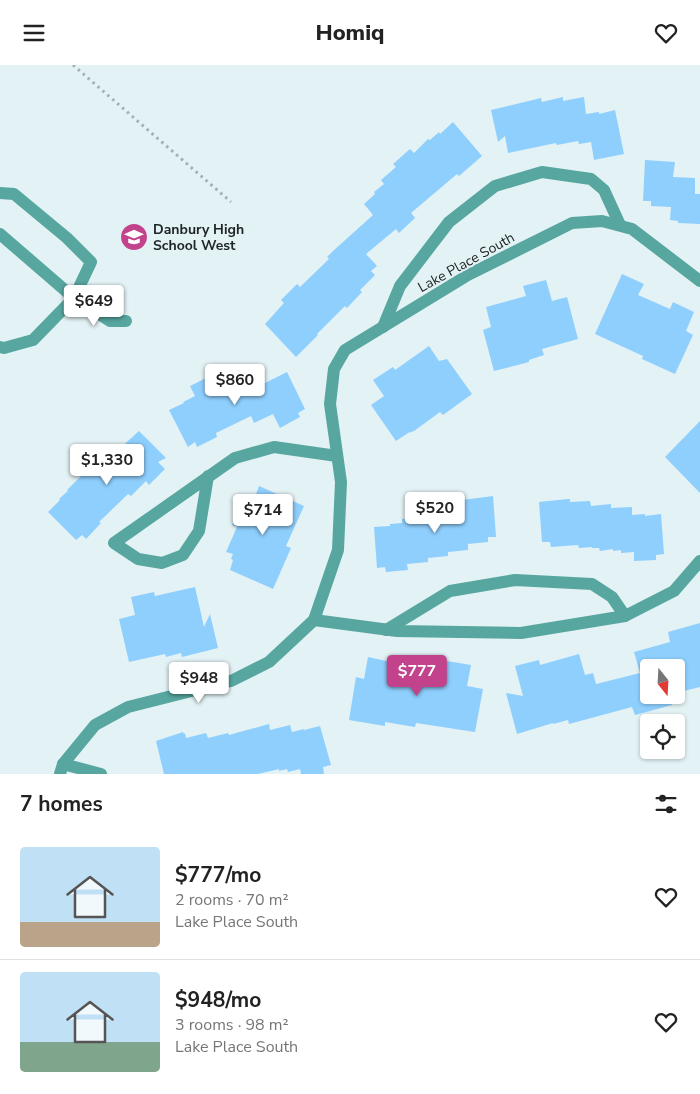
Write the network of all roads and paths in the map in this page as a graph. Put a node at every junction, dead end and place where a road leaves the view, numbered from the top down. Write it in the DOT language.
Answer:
graph roads {
  1 [pos="73,65"];
  2 [pos="0,193"];
  3 [pos="231,202"];
  4 [pos="620,225"];
  5 [pos="0,234"];
  6 [pos="700,281"];
  7 [pos="74,298"];
  8 [pos="126,321"];
  9 [pos="383,327"];
  10 [pos="0,347"];
  11 [pos="337,456"];
  12 [pos="208,476"];
  13 [pos="700,561"];
  14 [pos="625,616"];
  15 [pos="314,620"];
  16 [pos="386,630"];
  17 [pos="62,769"];
  18 [pos="101,774"];
  1 -- 3 [label="path"];
  2 -- 7 [label="street"];
  4 -- 6 [label="street, Lake Place South"];
  4 -- 9 [label="street, Lake Place South"];
  4 -- 9 [label="street"];
  5 -- 7 [label="street"];
  7 -- 8 [label="street"];
  7 -- 10 [label="street"];
  9 -- 11 [label="street, Lake Place South"];
  11 -- 12 [label="street"];
  11 -- 15 [label="street, Lake Place South"];
  12 -- 12 [label="street"];
  13 -- 14 [label="street"];
  14 -- 16 [label="street"];
  14 -- 16 [label="street"];
  15 -- 16 [label="street"];
  15 -- 17 [label="street, Lake Place South"];
  17 -- 18 [label="street, Lake Place South"];
}
